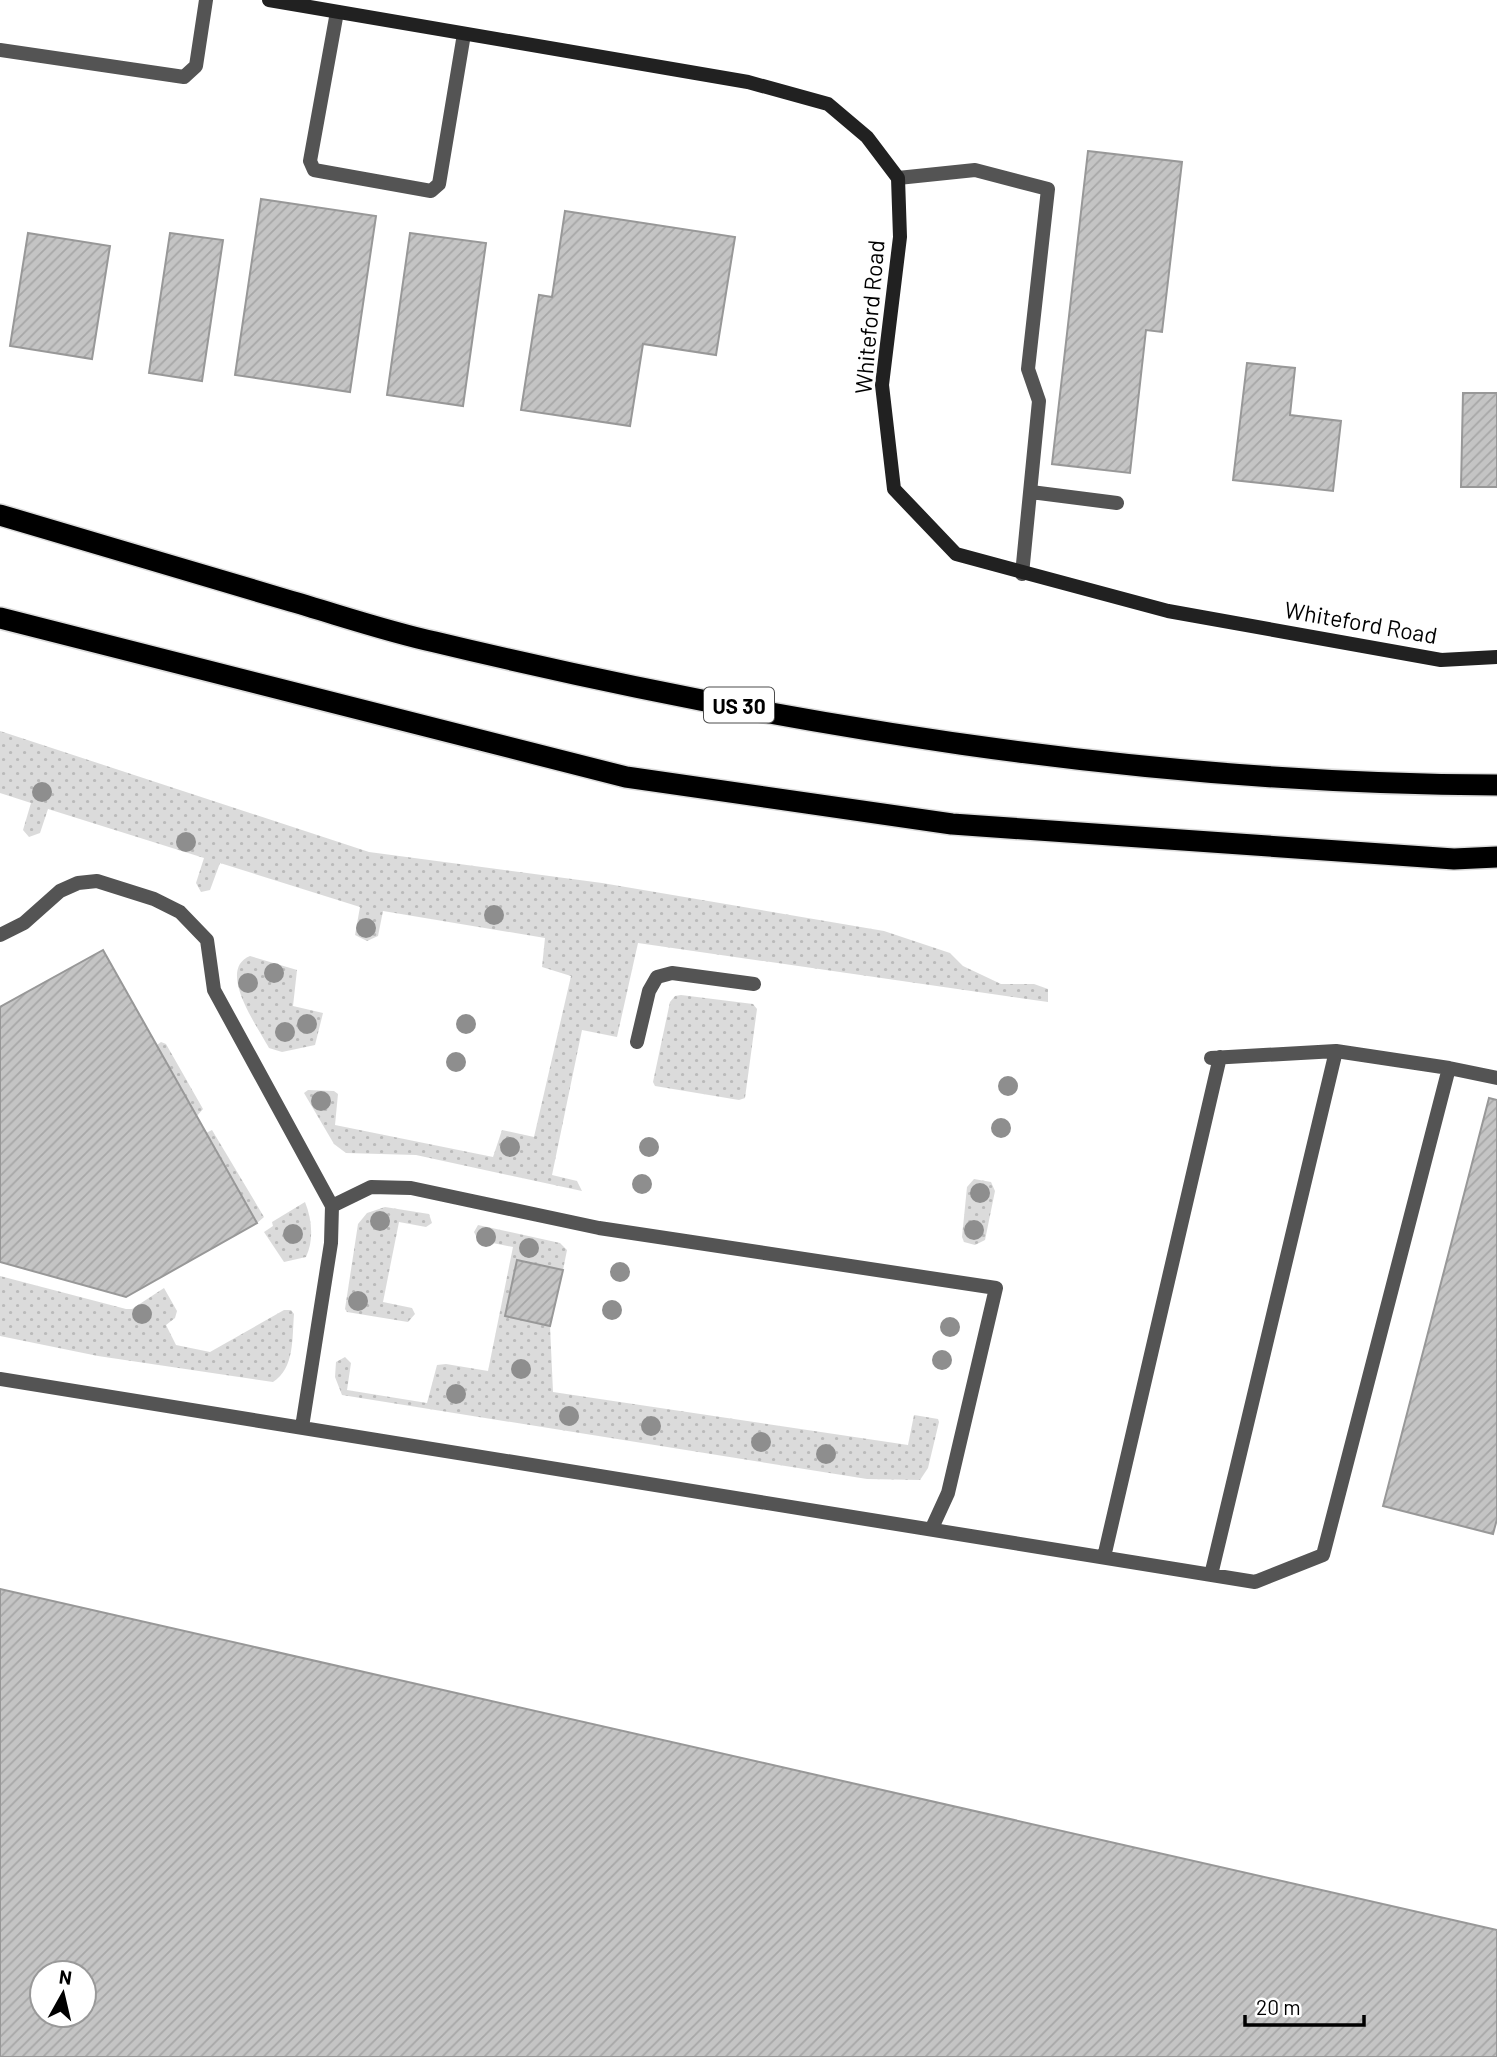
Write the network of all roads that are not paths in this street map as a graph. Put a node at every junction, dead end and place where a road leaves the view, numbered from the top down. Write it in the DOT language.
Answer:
graph roads {
  1 [pos="206,0"];
  2 [pos="269,0"];
  3 [pos="337,12"];
  4 [pos="464,34"];
  5 [pos="0,50"];
  6 [pos="898,178"];
  7 [pos="1031,492"];
  8 [pos="1117,503"];
  9 [pos="0,516"];
  10 [pos="1022,574"];
  11 [pos="0,618"];
  12 [pos="1497,657"];
  13 [pos="1497,785"];
  14 [pos="1497,857"];
  15 [pos="0,935"];
  16 [pos="754,984"];
  17 [pos="637,1042"];
  18 [pos="1336,1051"];
  19 [pos="1449,1068"];
  20 [pos="1497,1078"];
  21 [pos="332,1206"];
  22 [pos="0,1379"];
  23 [pos="303,1427"];
  24 [pos="932,1528"];
  25 [pos="1104,1557"];
  26 [pos="1211,1575"];
  1 -- 5 [label="lane"];
  2 -- 3 [label="street"];
  3 -- 4 [label="street"];
  3 -- 4 [label="lane"];
  4 -- 6 [label="street"];
  6 -- 7 [label="lane"];
  6 -- 10 [label="street, Whiteford Road"];
  7 -- 8 [label="lane"];
  7 -- 10 [label="lane"];
  9 -- 13 [label="highway, US 30"];
  10 -- 12 [label="street, Whiteford Road"];
  11 -- 14 [label="highway"];
  15 -- 21 [label="lane"];
  16 -- 17 [label="lane"];
  18 -- 19 [label="lane"];
  18 -- 25 [label="lane"];
  18 -- 26 [label="lane"];
  19 -- 20 [label="lane"];
  19 -- 26 [label="lane"];
  21 -- 23 [label="lane"];
  21 -- 24 [label="lane"];
  22 -- 23 [label="lane"];
  23 -- 24 [label="lane"];
  24 -- 25 [label="lane"];
  25 -- 26 [label="lane"];
}
